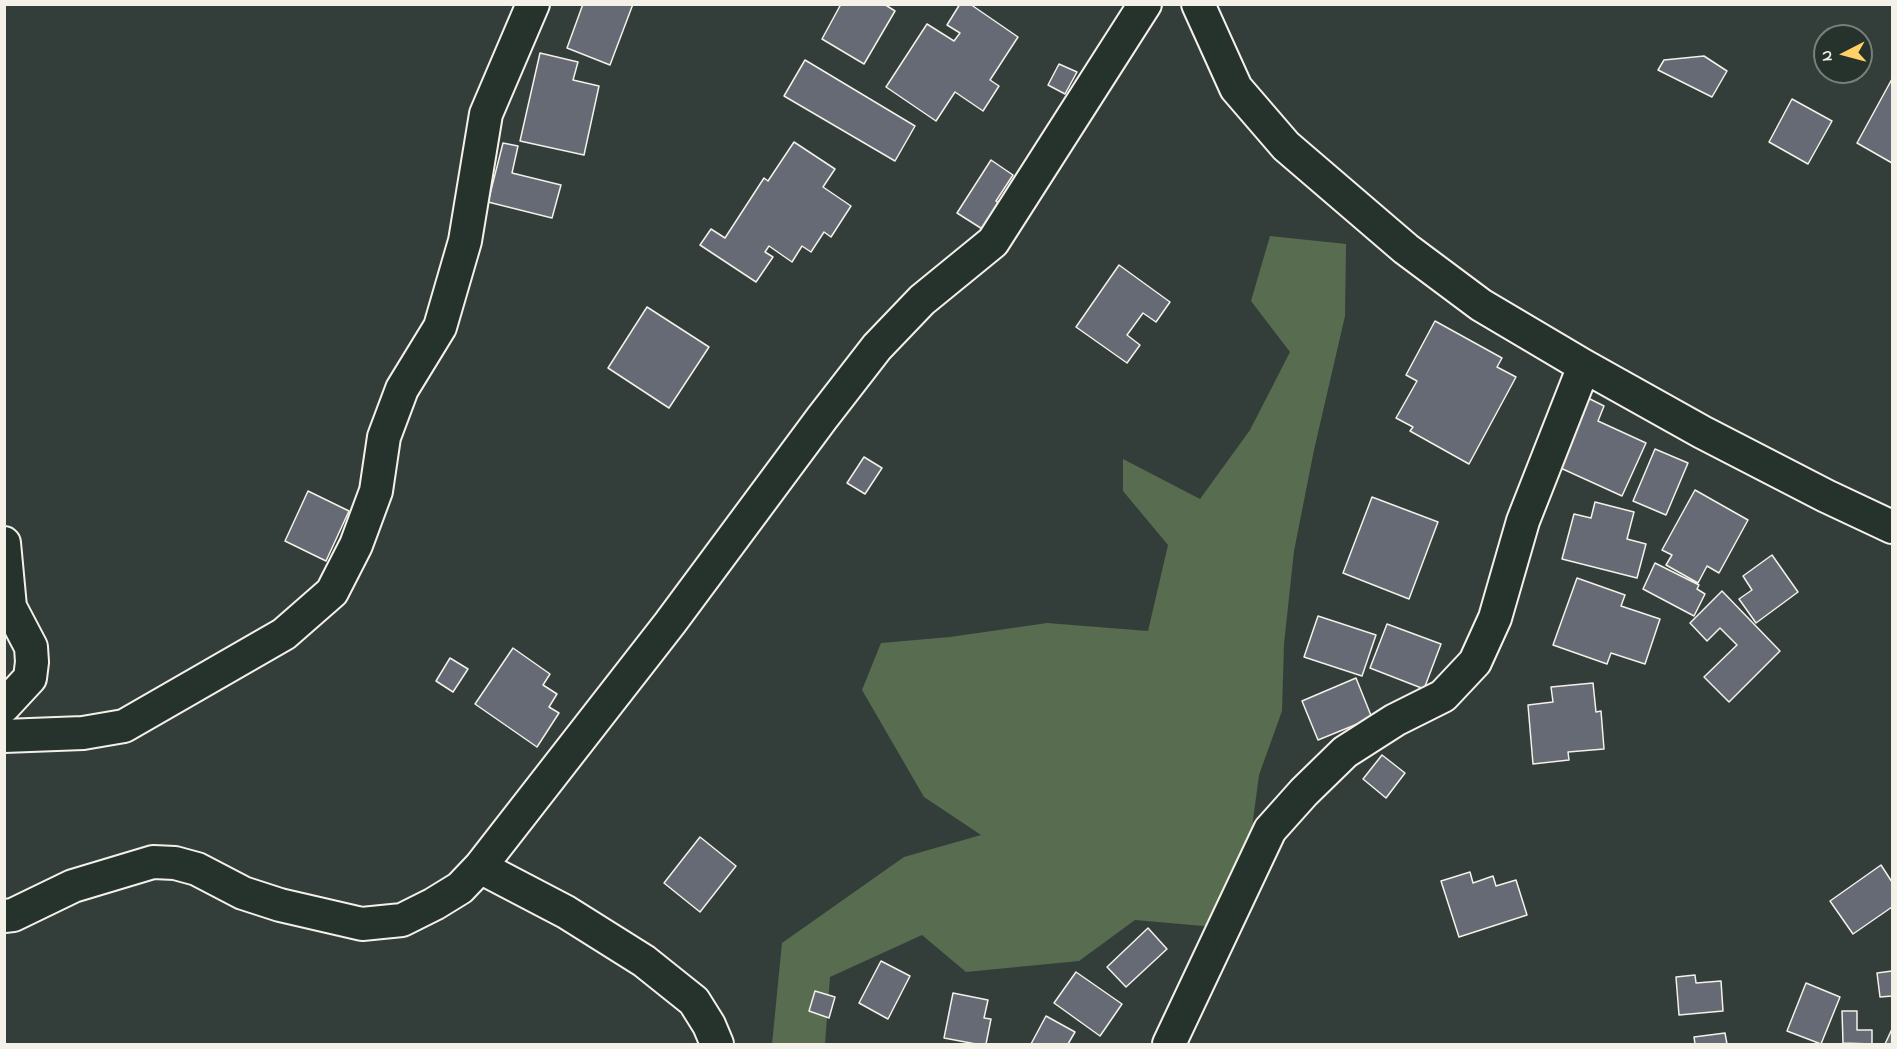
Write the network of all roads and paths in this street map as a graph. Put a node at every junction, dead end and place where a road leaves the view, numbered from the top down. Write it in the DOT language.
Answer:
graph roads {
  1 [pos="533,4"];
  2 [pos="1145,4"];
  3 [pos="1198,4"];
  4 [pos="1584,366"];
  5 [pos="1893,527"];
  6 [pos="4,543"];
  7 [pos="4,706"];
  8 [pos="4,736"];
  9 [pos="480,867"];
  10 [pos="4,915"];
  11 [pos="717,1044"];
  12 [pos="1169,1044"];
  1 -- 8 [label="street"];
  2 -- 9 [label="street"];
  3 -- 4 [label="street"];
  4 -- 5 [label="street"];
  4 -- 12 [label="street"];
  6 -- 7 [label="street"];
  9 -- 10 [label="street"];
  9 -- 11 [label="street"];
}
